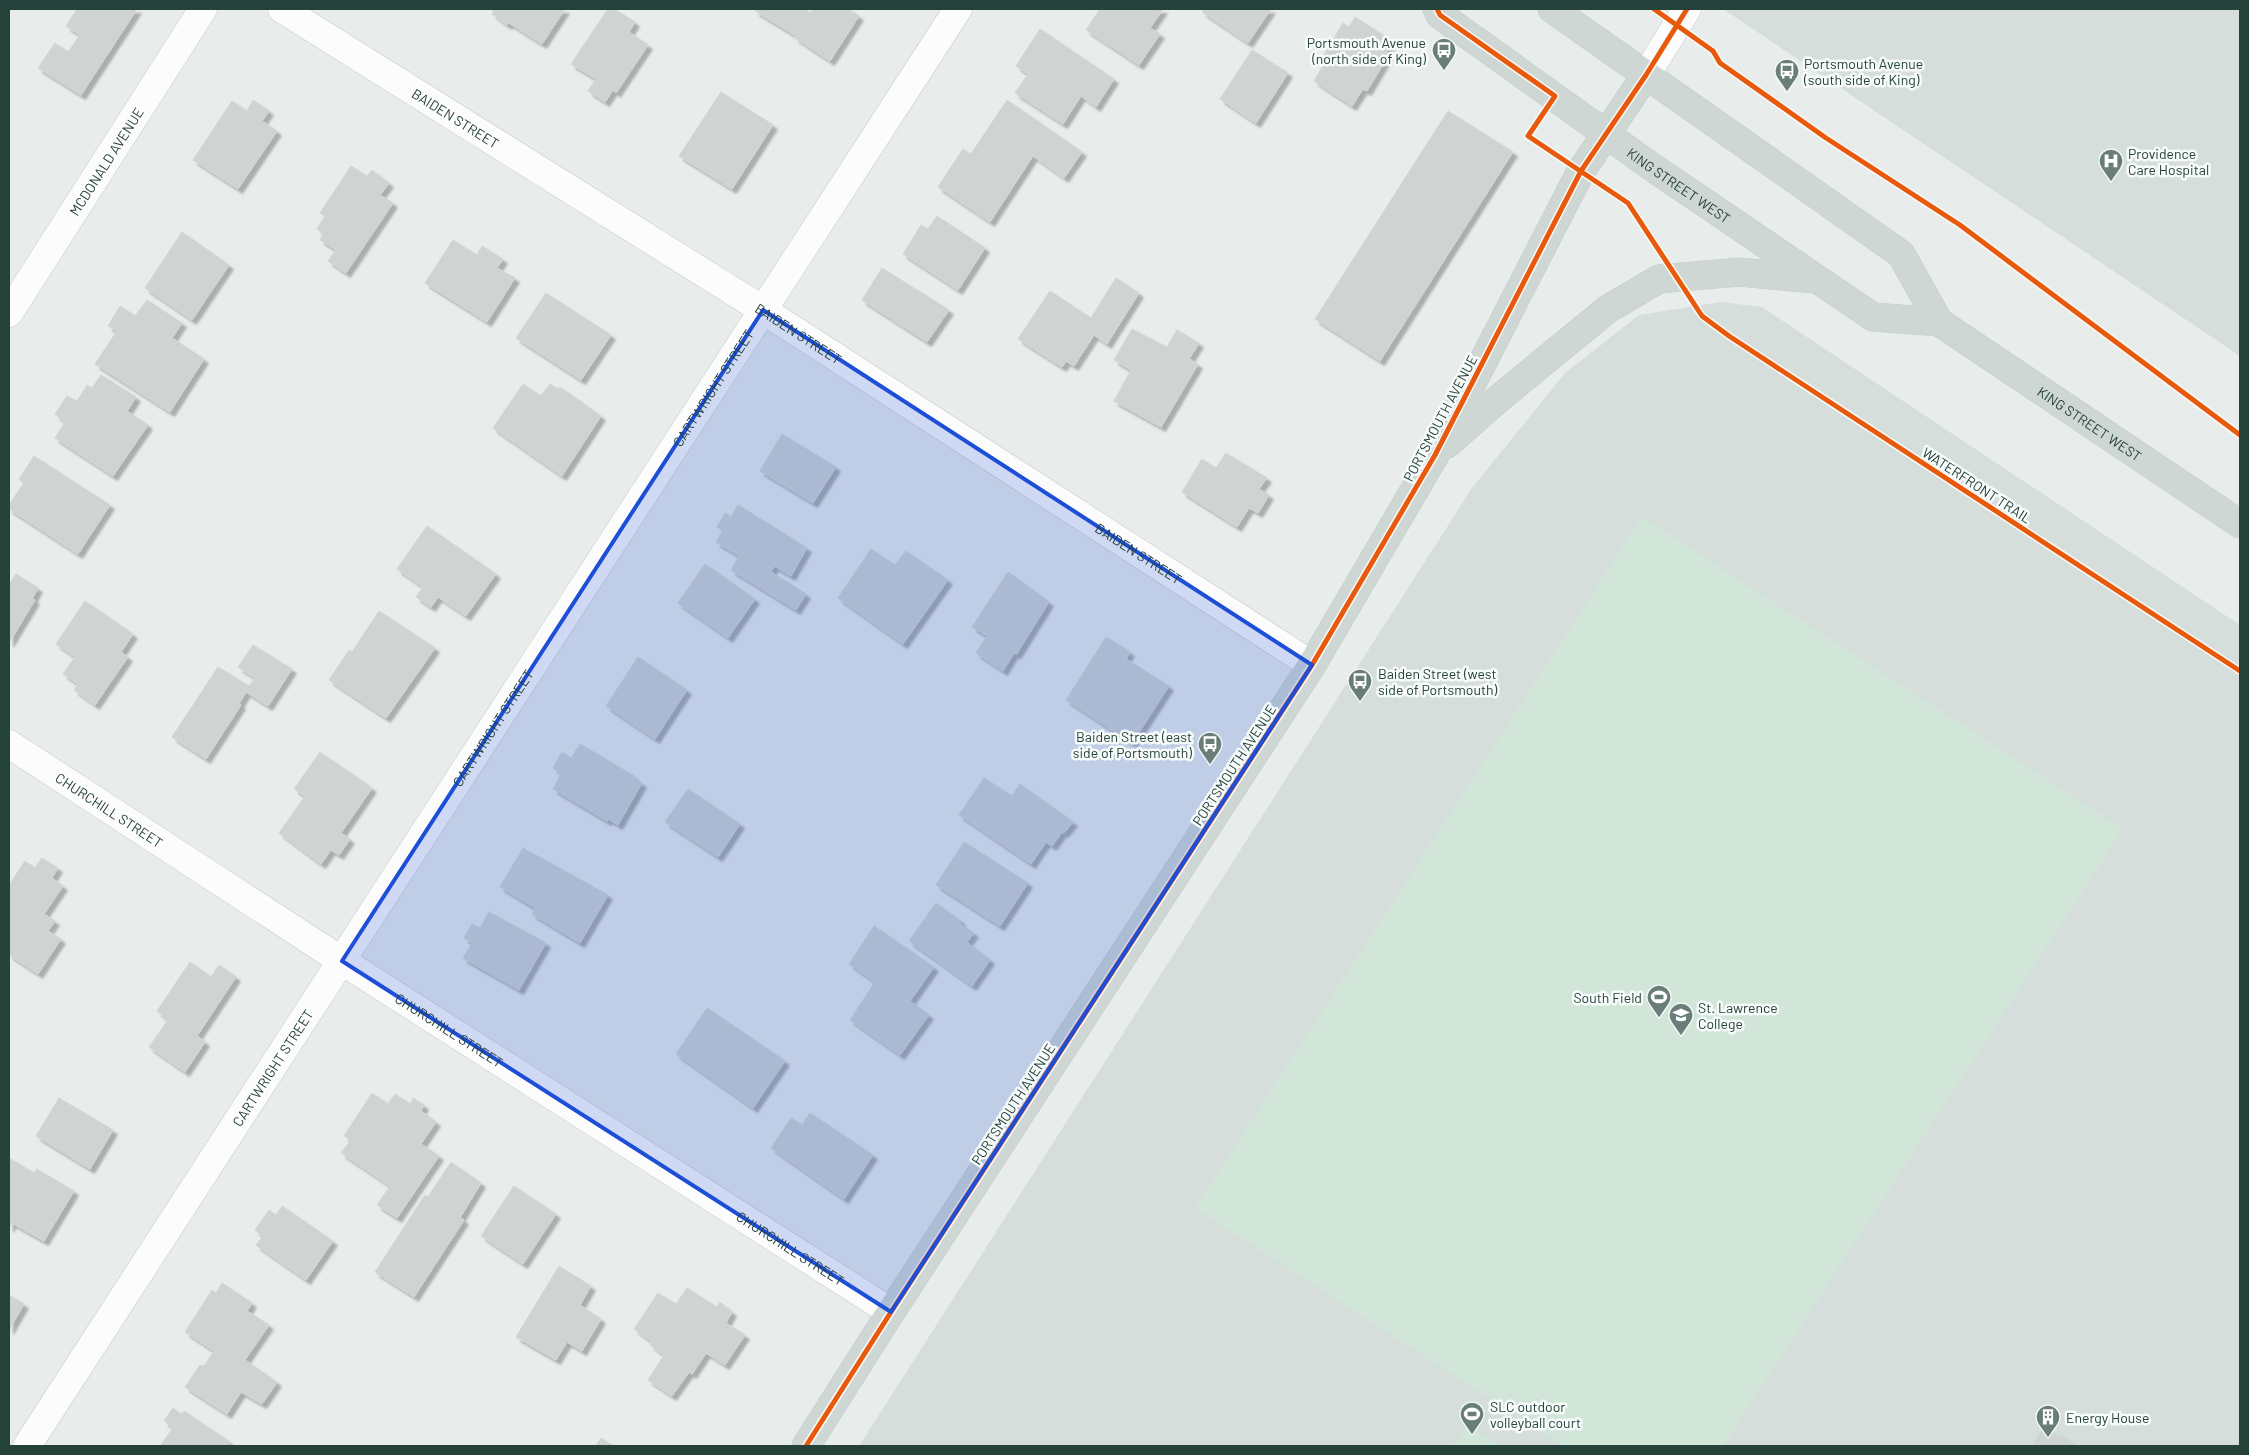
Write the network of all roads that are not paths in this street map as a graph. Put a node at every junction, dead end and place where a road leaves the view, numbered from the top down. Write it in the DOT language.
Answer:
graph roads {
  1 [pos="204,9"];
  2 [pos="282,9"];
  3 [pos="958,9"];
  4 [pos="1437,9"];
  5 [pos="1552,9"];
  6 [pos="1687,9"];
  7 [pos="1646,75"];
  8 [pos="1607,134"];
  9 [pos="1817,279"];
  10 [pos="762,310"];
  11 [pos="9,313"];
  12 [pos="1939,322"];
  13 [pos="1435,455"];
  14 [pos="2240,524"];
  15 [pos="1312,665"];
  16 [pos="9,744"];
  17 [pos="342,961"];
  18 [pos="891,1312"];
  19 [pos="27,1446"];
  20 [pos="806,1446"];
  1 -- 11 [label="street, MCDONALD AVENUE"];
  2 -- 10 [label="street, BAIDEN STREET"];
  3 -- 10 [label="street, CARTWRIGHT STREET"];
  4 -- 8 [label="main road, KING STREET WEST"];
  5 -- 7 [label="main road, KING STREET WEST"];
  6 -- 7 [label="street"];
  7 -- 8 [label="main road, PORTSMOUTH AVENUE"];
  7 -- 12 [label="main road, KING STREET WEST"];
  8 -- 9 [label="main road, KING STREET WEST"];
  8 -- 13 [label="main road, PORTSMOUTH AVENUE"];
  9 -- 12 [label="main road, KING STREET WEST"];
  9 -- 13 [label="main road"];
  10 -- 15 [label="street, BAIDEN STREET"];
  10 -- 17 [label="street, CARTWRIGHT STREET"];
  12 -- 14 [label="main road, KING STREET WEST"];
  13 -- 15 [label="main road, PORTSMOUTH AVENUE"];
  15 -- 18 [label="main road, PORTSMOUTH AVENUE"];
  16 -- 17 [label="street, CHURCHILL STREET"];
  17 -- 18 [label="street, CHURCHILL STREET"];
  17 -- 19 [label="street, CARTWRIGHT STREET"];
  18 -- 20 [label="main road, PORTSMOUTH AVENUE"];
}
